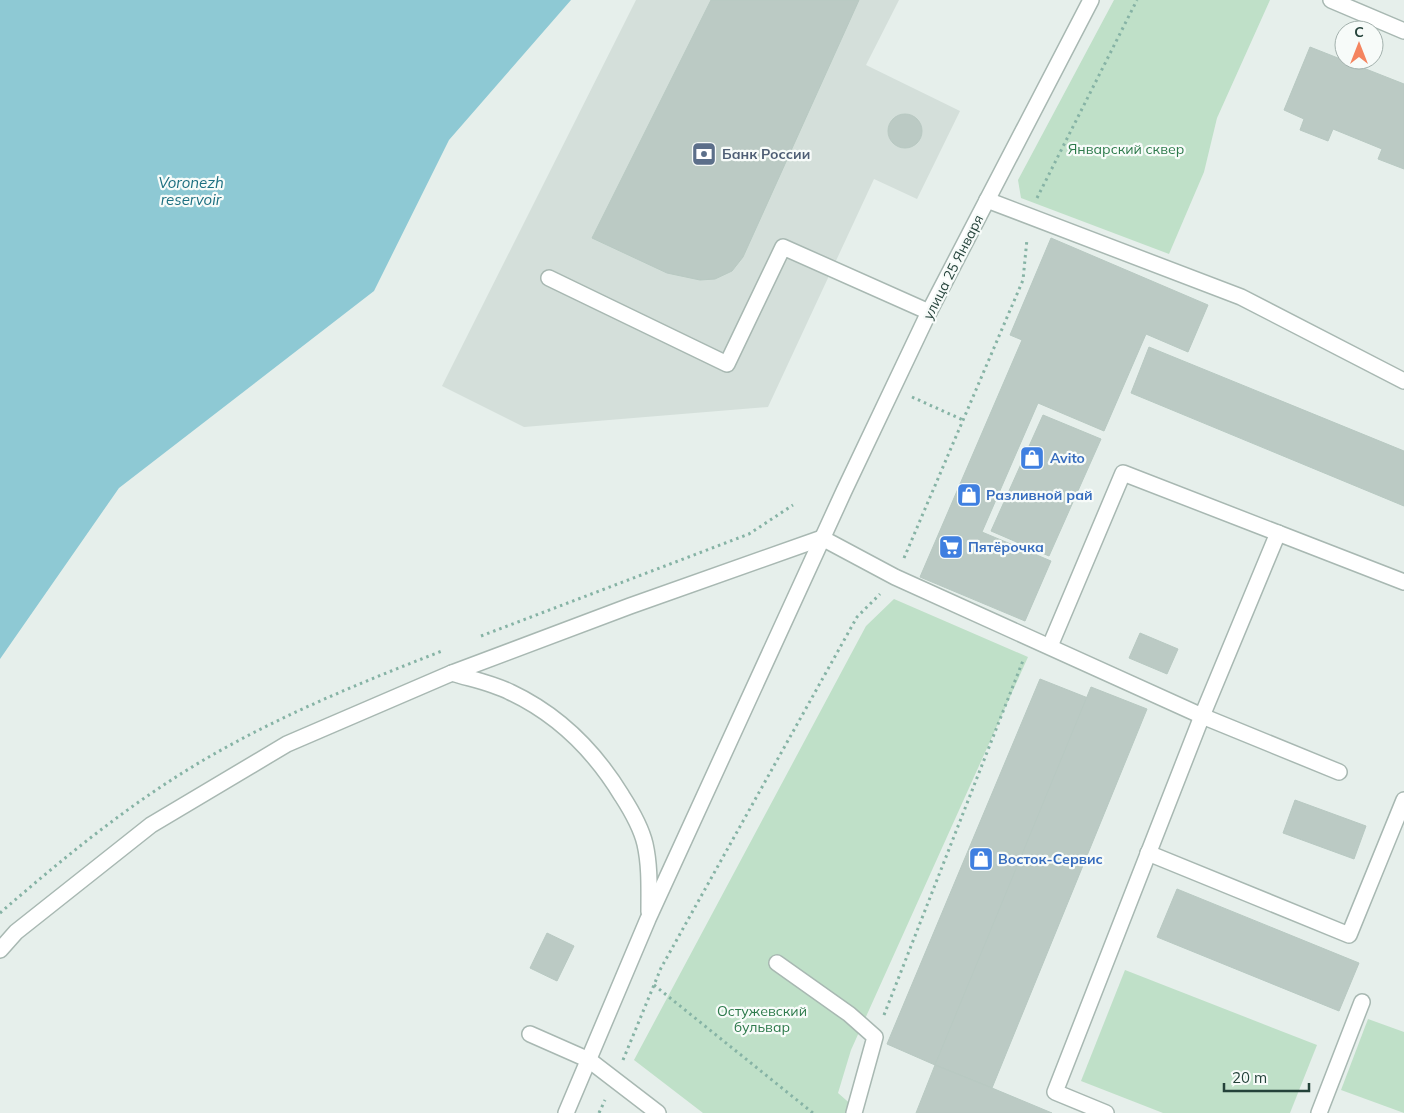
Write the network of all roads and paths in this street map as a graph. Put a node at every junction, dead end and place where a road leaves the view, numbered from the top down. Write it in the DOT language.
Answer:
graph roads {
  1 [pos="1091,0"];
  2 [pos="1330,0"];
  3 [pos="1404,31"];
  4 [pos="987,200"];
  5 [pos="550,278"];
  6 [pos="929,312"];
  7 [pos="1404,381"];
  8 [pos="909,395"];
  9 [pos="963,420"];
  10 [pos="1278,533"];
  11 [pos="822,538"];
  12 [pos="1404,582"];
  13 [pos="1031,639"];
  14 [pos="1050,646"];
  15 [pos="452,673"];
  16 [pos="1202,716"];
  17 [pos="1339,772"];
  18 [pos="1404,800"];
  19 [pos="1148,853"];
  20 [pos="648,919"];
  21 [pos="0,950"];
  22 [pos="777,963"];
  23 [pos="654,985"];
  24 [pos="1362,1002"];
  25 [pos="530,1034"];
  26 [pos="875,1037"];
  27 [pos="589,1060"];
  28 [pos="566,1113"];
  29 [pos="658,1113"];
  30 [pos="813,1113"];
  31 [pos="854,1113"];
  32 [pos="1106,1113"];
  33 [pos="1319,1113"];
  1 -- 4 [label="street, улица 25 Января"];
  2 -- 3 [label="street"];
  4 -- 6 [label="street, улица 25 Января"];
  4 -- 7 [label="street"];
  5 -- 6 [label="street"];
  6 -- 11 [label="street, улица 25 Января"];
  8 -- 9 [label="path"];
  10 -- 12 [label="street"];
  10 -- 14 [label="street"];
  10 -- 16 [label="street"];
  11 -- 13 [label="street"];
  11 -- 15 [label="street"];
  11 -- 20 [label="street, улица 25 Января"];
  13 -- 14 [label="street"];
  13 -- 26 [label="path"];
  14 -- 16 [label="street"];
  15 -- 20 [label="street"];
  15 -- 21 [label="street"];
  16 -- 17 [label="street"];
  16 -- 19 [label="street"];
  18 -- 19 [label="street"];
  19 -- 32 [label="street"];
  20 -- 27 [label="street, улица 25 Января"];
  22 -- 26 [label="street"];
  23 -- 30 [label="path"];
  24 -- 33 [label="street"];
  25 -- 27 [label="street"];
  26 -- 31 [label="street"];
  27 -- 28 [label="street, улица 25 Января"];
  27 -- 29 [label="street"];
}
